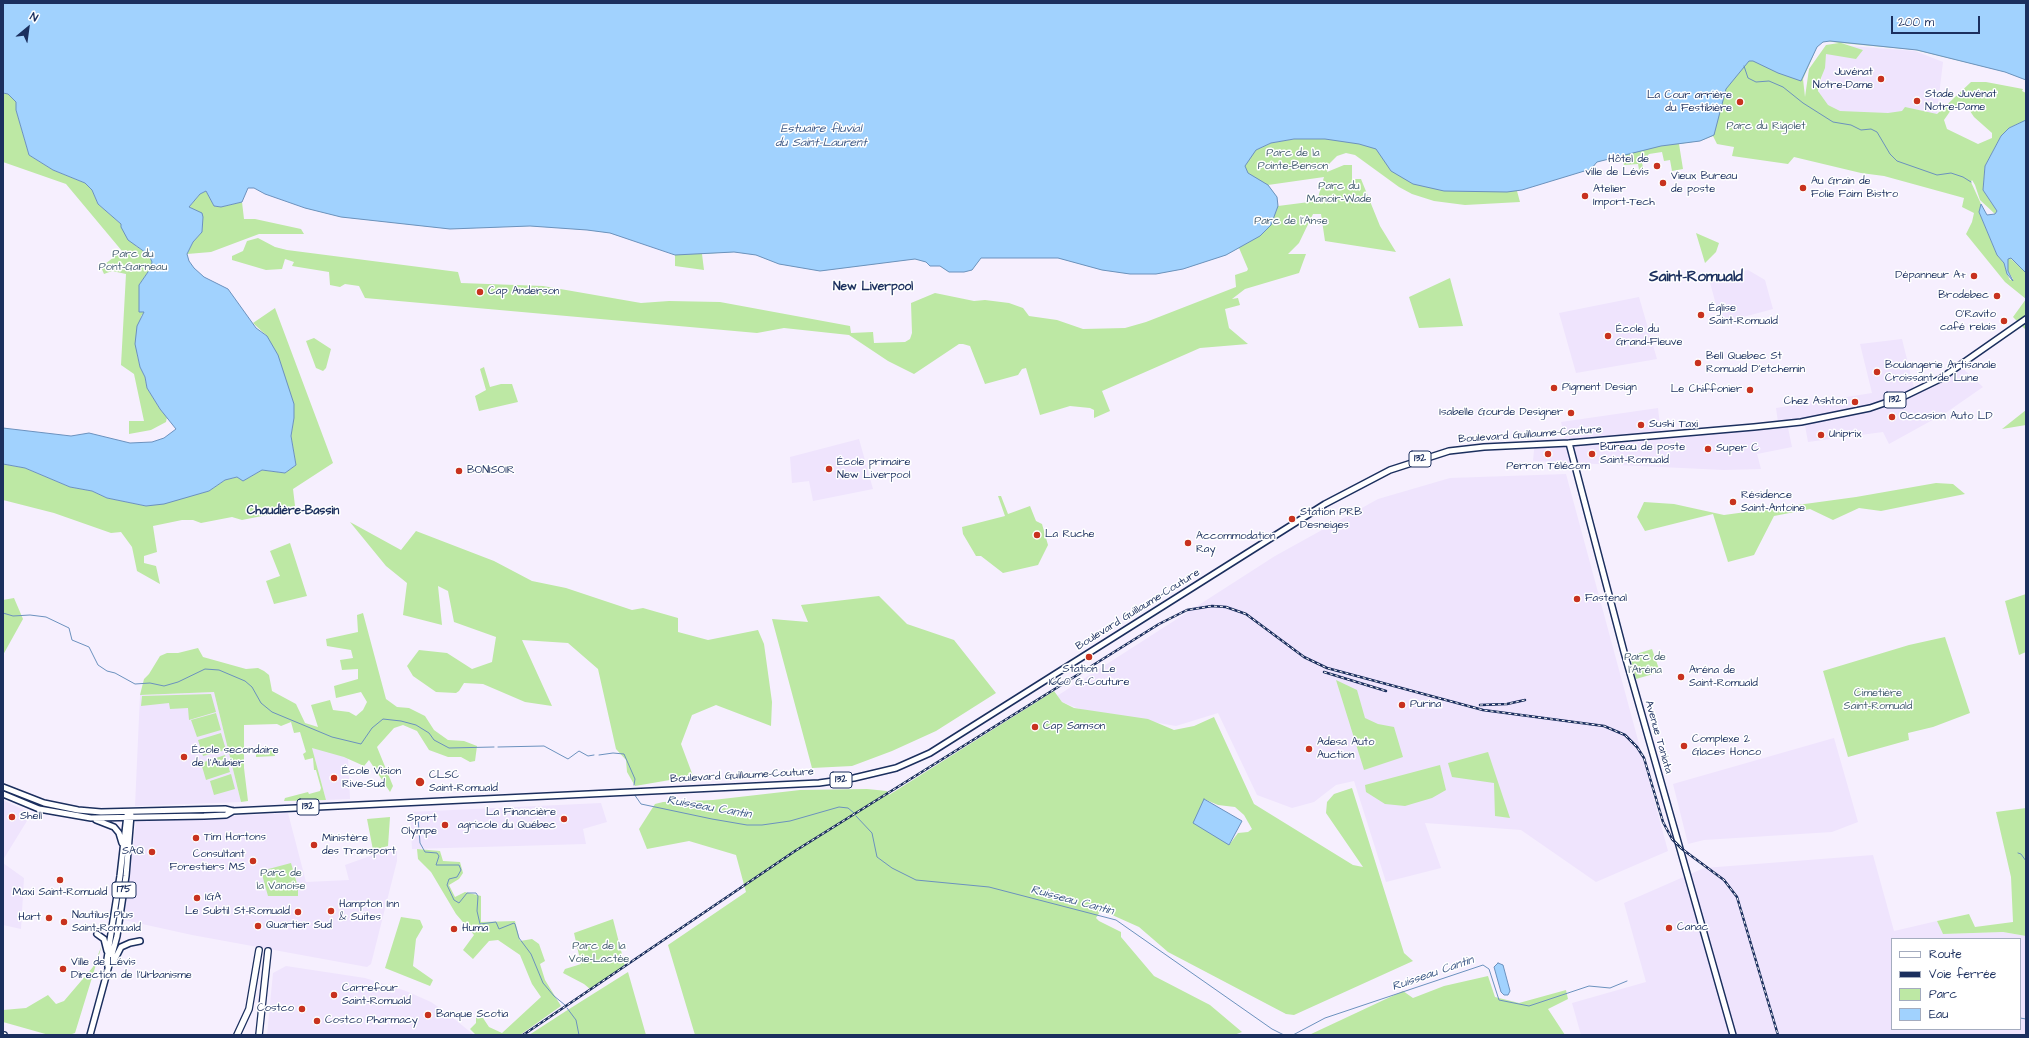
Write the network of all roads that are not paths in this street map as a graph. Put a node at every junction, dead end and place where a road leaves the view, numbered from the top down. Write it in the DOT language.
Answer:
graph roads {
  1 [pos="2026,319"];
  2 [pos="1569,443"];
  3 [pos="3,787"];
  4 [pos="3,794"];
  5 [pos="233,811"];
  6 [pos="129,812"];
  7 [pos="91,818"];
  8 [pos="129,818"];
  9 [pos="123,848"];
  10 [pos="98,934"];
  11 [pos="140,941"];
  12 [pos="259,950"];
  13 [pos="268,951"];
  14 [pos="107,959"];
  15 [pos="108,970"];
  16 [pos="105,980"];
  17 [pos="90,1035"];
  18 [pos="237,1035"];
  19 [pos="259,1035"];
  20 [pos="1733,1035"];
  1 -- 2 [label="main road, Boulevard Guillaume-Couture / 132"];
  2 -- 5 [label="main road, Boulevard Guillaume-Couture / 132"];
  2 -- 20 [label="main road, Avenue Taniata"];
  3 -- 6 [label="main road, Boulevard Guillaume-Couture / 132"];
  4 -- 7 [label="main road, Boulevard Guillaume-Couture / 132"];
  5 -- 6 [label="main road, Boulevard Guillaume-Couture / 132"];
  5 -- 8 [label="main road, Boulevard Guillaume-Couture / 132"];
  6 -- 8 [label="main road, 175"];
  7 -- 8 [label="main road, Boulevard Guillaume-Couture / 132"];
  7 -- 9 [label="main road"];
  8 -- 9 [label="main road, 175"];
  8 -- 15 [label="main road, 175"];
  9 -- 14 [label="main road, 175"];
  10 -- 14 [label="main road"];
  11 -- 16 [label="main road"];
  12 -- 18 [label="highway"];
  13 -- 19 [label="highway"];
  14 -- 15 [label="main road, 175"];
  15 -- 16 [label="main road, 175"];
  16 -- 17 [label="main road, 175"];
}
